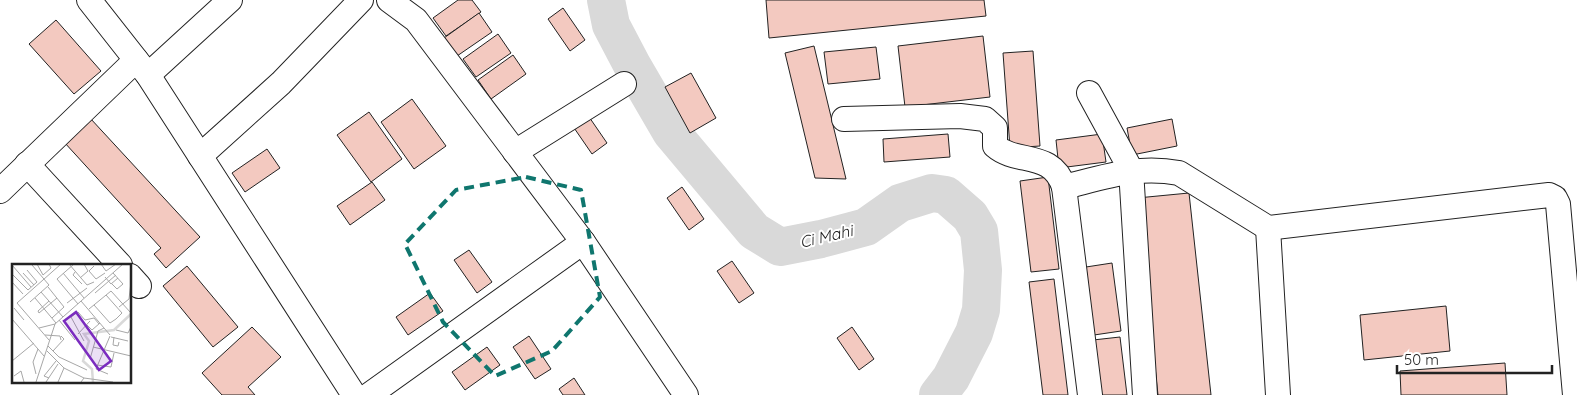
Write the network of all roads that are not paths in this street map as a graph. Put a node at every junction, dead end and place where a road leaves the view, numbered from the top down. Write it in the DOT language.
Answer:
graph roads {
  1 [pos="89,0"];
  2 [pos="230,0"];
  3 [pos="361,0"];
  4 [pos="389,0"];
  5 [pos="142,67"];
  6 [pos="624,84"];
  7 [pos="1089,93"];
  8 [pos="844,119"];
  9 [pos="515,152"];
  10 [pos="200,156"];
  11 [pos="28,164"];
  12 [pos="1131,170"];
  13 [pos="1064,187"];
  14 [pos="0,192"];
  15 [pos="1268,228"];
  16 [pos="583,242"];
  17 [pos="119,264"];
  18 [pos="1572,300"];
  19 [pos="354,395"];
  20 [pos="370,395"];
  21 [pos="686,395"];
  22 [pos="1090,395"];
  23 [pos="1145,395"];
  24 [pos="1278,395"];
  25 [pos="1576,395"];
  1 -- 5 [label="street"];
  2 -- 5 [label="street"];
  3 -- 10 [label="street"];
  4 -- 9 [label="street"];
  5 -- 10 [label="street"];
  5 -- 11 [label="street"];
  6 -- 9 [label="street"];
  7 -- 12 [label="street"];
  8 -- 13 [label="street"];
  9 -- 16 [label="street"];
  10 -- 19 [label="street"];
  11 -- 14 [label="street"];
  11 -- 17 [label="street"];
  12 -- 13 [label="street"];
  12 -- 15 [label="street"];
  12 -- 23 [label="street"];
  13 -- 22 [label="street"];
  15 -- 18 [label="street"];
  15 -- 24 [label="street"];
  16 -- 20 [label="street"];
  16 -- 21 [label="street"];
  18 -- 25 [label="street"];
}
